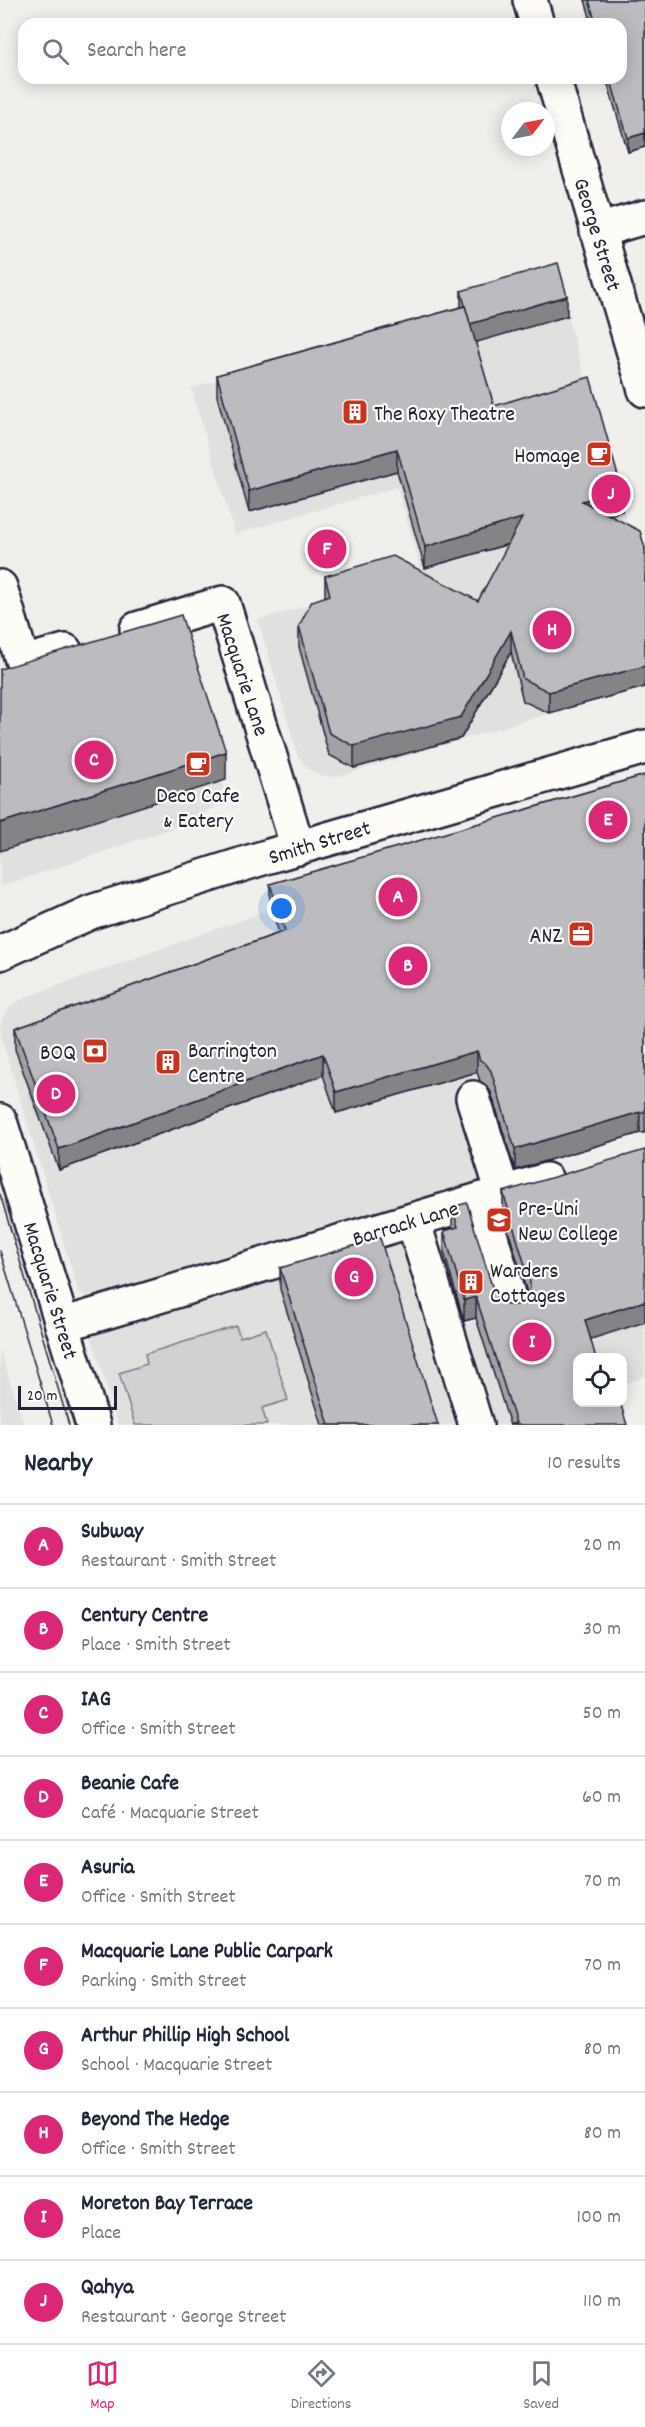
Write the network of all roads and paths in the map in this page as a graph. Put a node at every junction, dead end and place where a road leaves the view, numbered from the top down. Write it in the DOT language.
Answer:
graph roads {
  1 [pos="530,0"];
  2 [pos="535,18"];
  3 [pos="555,84"];
  4 [pos="645,217"];
  5 [pos="597,231"];
  6 [pos="645,390"];
  7 [pos="0,587"];
  8 [pos="645,747"];
  9 [pos="298,848"];
  10 [pos="0,953"];
  11 [pos="472,1098"];
  12 [pos="0,1121"];
  13 [pos="580,1170"];
  14 [pos="492,1196"];
  15 [pos="413,1220"];
  16 [pos="512,1308"];
  17 [pos="62,1325"];
  18 [pos="93,1425"];
  19 [pos="476,1425"];
  1 -- 2 [label="street"];
  3 -- 5 [label="street, George Street"];
  4 -- 5 [label="street"];
  5 -- 6 [label="street, George Street"];
  7 -- 9 [label="street, Macquarie Lane"];
  8 -- 9 [label="street, Smith Street"];
  9 -- 10 [label="street, Smith Street"];
  11 -- 14 [label="street"];
  12 -- 17 [label="street, Macquarie Street"];
  13 -- 14 [label="street, Barrack Lane"];
  14 -- 15 [label="street, Barrack Lane"];
  14 -- 16 [label="street"];
  15 -- 17 [label="street, Barrack Lane"];
  15 -- 19 [label="street"];
  17 -- 18 [label="street, Macquarie Street"];
}
